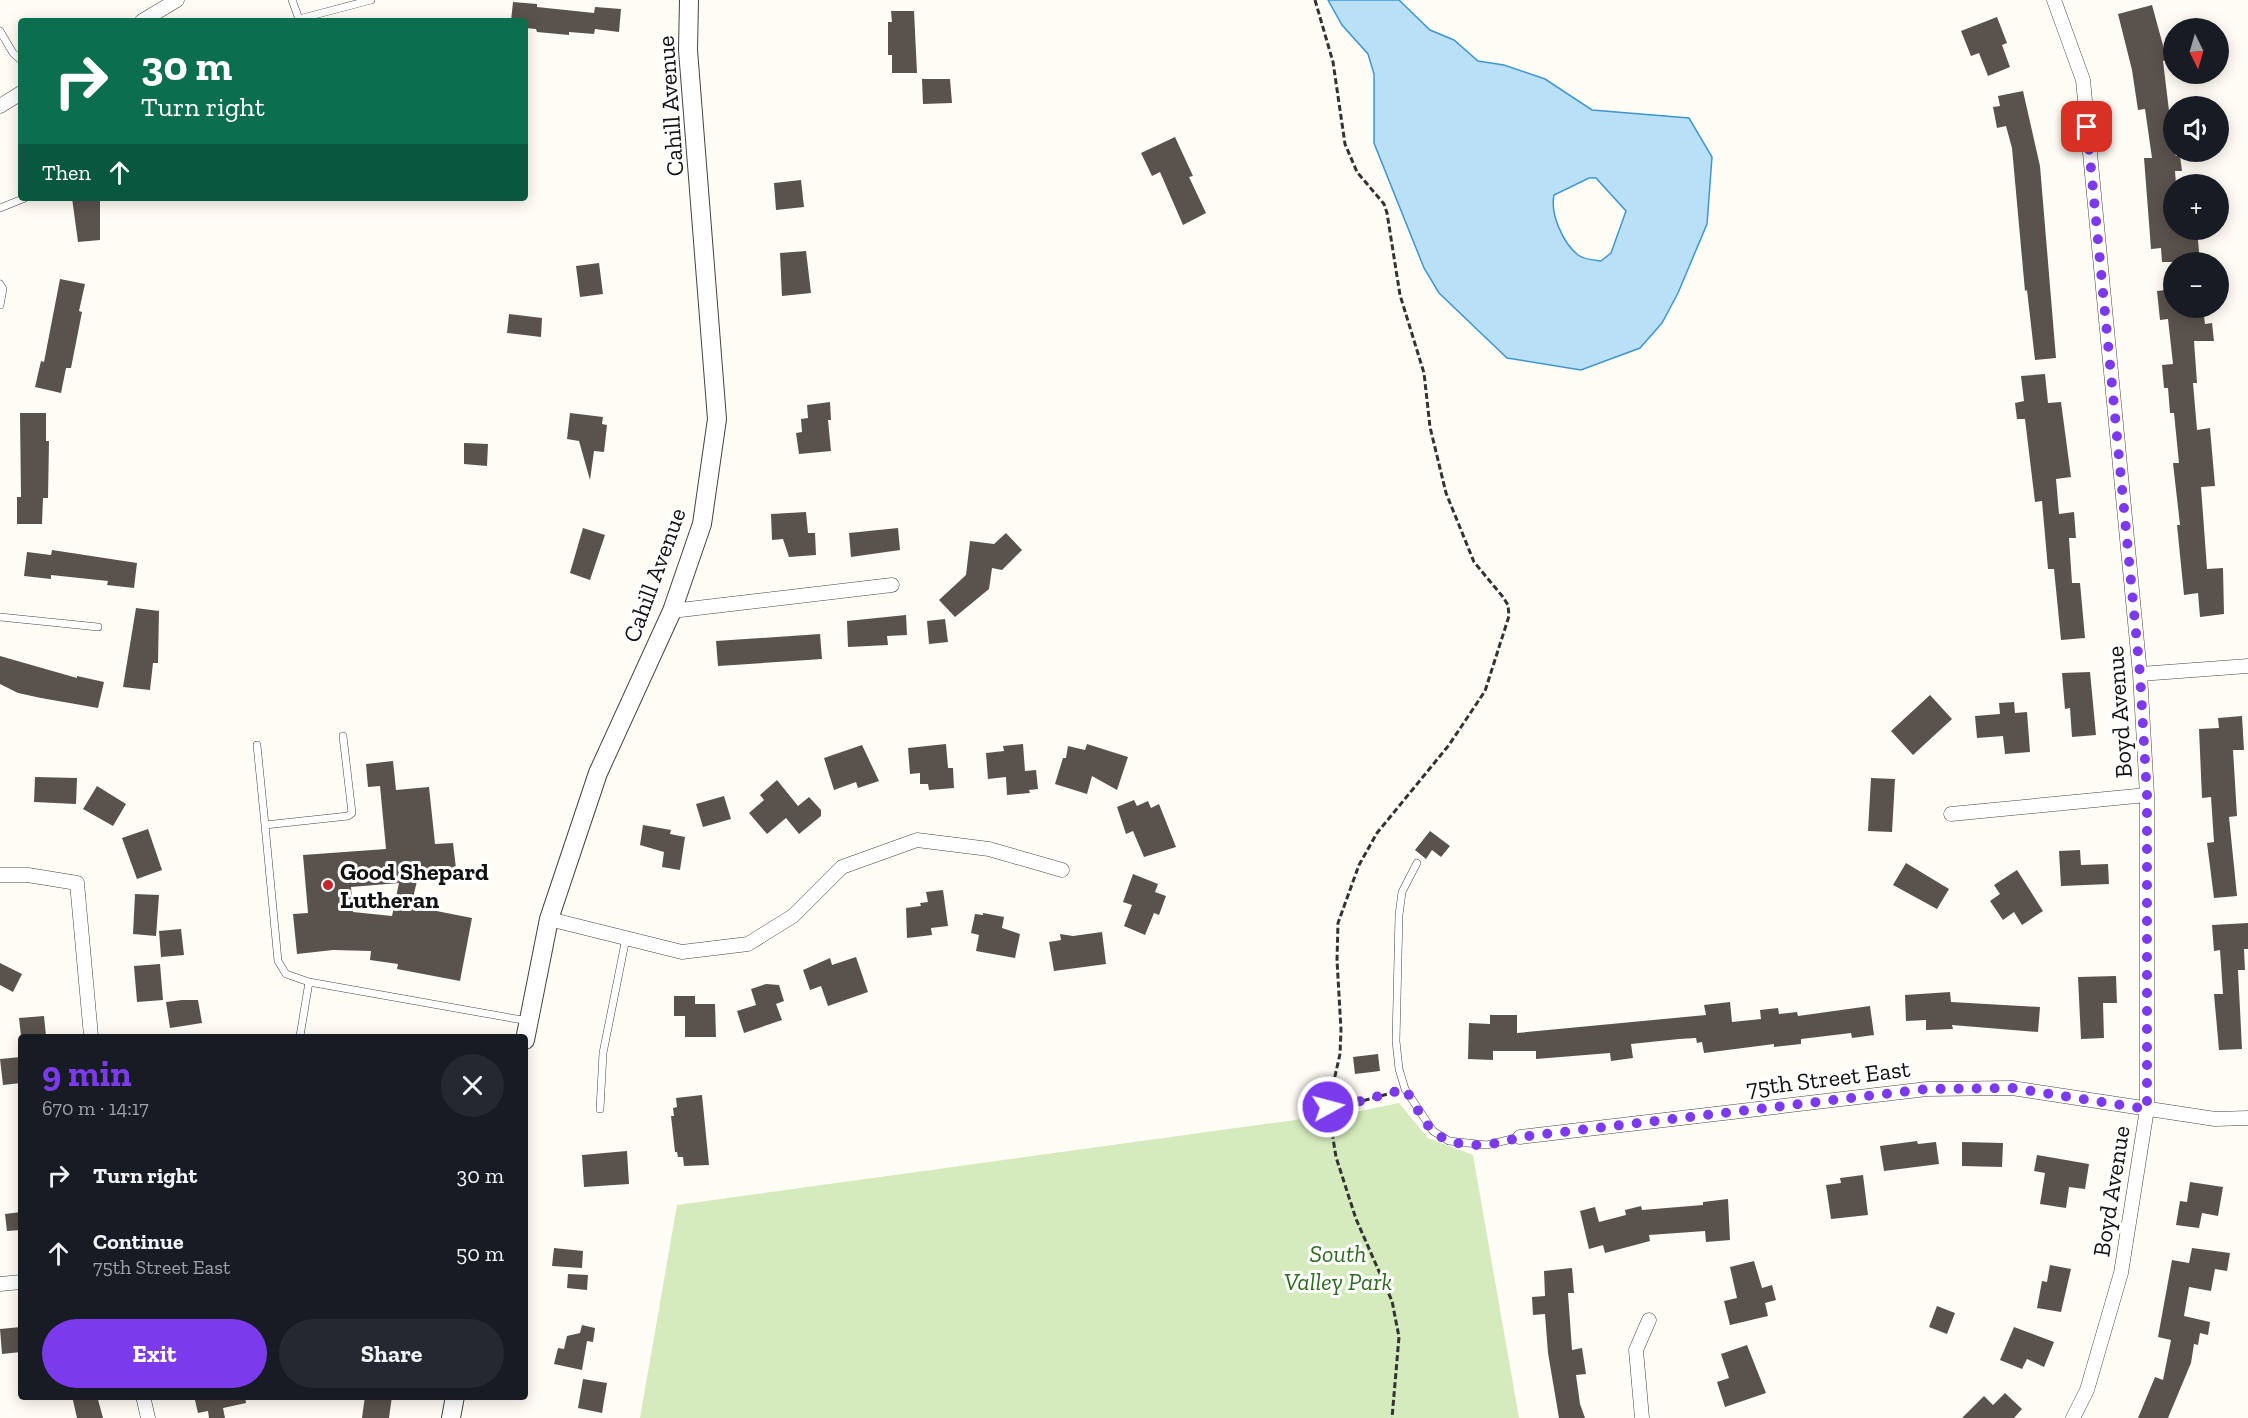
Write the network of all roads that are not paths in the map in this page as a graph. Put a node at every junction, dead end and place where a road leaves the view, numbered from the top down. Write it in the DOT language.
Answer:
graph roads {
  1 [pos="177,0"];
  2 [pos="292,0"];
  3 [pos="370,0"];
  4 [pos="689,0"];
  5 [pos="2054,0"];
  6 [pos="147,18"];
  7 [pos="298,18"];
  8 [pos="302,18"];
  9 [pos="0,31"];
  10 [pos="18,57"];
  11 [pos="18,95"];
  12 [pos="0,106"];
  13 [pos="18,201"];
  14 [pos="0,208"];
  15 [pos="0,284"];
  16 [pos="0,305"];
  17 [pos="892,585"];
  18 [pos="672,611"];
  19 [pos="0,617"];
  20 [pos="98,627"];
  21 [pos="2248,666"];
  22 [pos="2140,674"];
  23 [pos="344,736"];
  24 [pos="257,744"];
  25 [pos="2147,795"];
  26 [pos="1950,814"];
  27 [pos="265,825"];
  28 [pos="1418,863"];
  29 [pos="1062,870"];
  30 [pos="0,875"];
  31 [pos="549,919"];
  32 [pos="626,938"];
  33 [pos="309,982"];
  34 [pos="529,1021"];
  35 [pos="91,1034"];
  36 [pos="300,1034"];
  37 [pos="526,1034"];
  38 [pos="600,1109"];
  39 [pos="2147,1109"];
  40 [pos="2248,1118"];
  41 [pos="1520,1137"];
  42 [pos="18,1282"];
  43 [pos="0,1284"];
  44 [pos="1649,1320"];
  45 [pos="144,1400"];
  46 [pos="454,1400"];
  47 [pos="148,1418"];
  48 [pos="451,1418"];
  49 [pos="1642,1418"];
  50 [pos="2073,1418"];
  1 -- 6 [label="street"];
  2 -- 7 [label="lane"];
  3 -- 8 [label="lane"];
  4 -- 18 [label="street, Cahill Avenue"];
  5 -- 22 [label="street, Boyd Avenue"];
  9 -- 10 [label="lane"];
  11 -- 12 [label="street"];
  13 -- 14 [label="lane"];
  15 -- 16 [label="lane"];
  17 -- 18 [label="street"];
  18 -- 31 [label="street, Cahill Avenue"];
  19 -- 20 [label="lane"];
  21 -- 22 [label="street"];
  22 -- 25 [label="street, Boyd Avenue"];
  23 -- 27 [label="lane"];
  24 -- 27 [label="lane"];
  25 -- 26 [label="street"];
  25 -- 39 [label="street, Boyd Avenue"];
  27 -- 33 [label="lane"];
  28 -- 41 [label="lane"];
  29 -- 32 [label="street"];
  30 -- 35 [label="street"];
  31 -- 32 [label="street"];
  31 -- 34 [label="street, Cahill Avenue"];
  32 -- 38 [label="lane"];
  33 -- 34 [label="lane"];
  33 -- 36 [label="lane"];
  34 -- 37 [label="street, Cahill Avenue"];
  39 -- 40 [label="street, 75th Street East"];
  39 -- 41 [label="street, 75th Street East"];
  39 -- 50 [label="street, Boyd Avenue"];
  42 -- 43 [label="street"];
  44 -- 49 [label="street"];
  45 -- 47 [label="street"];
  46 -- 48 [label="street"];
}
